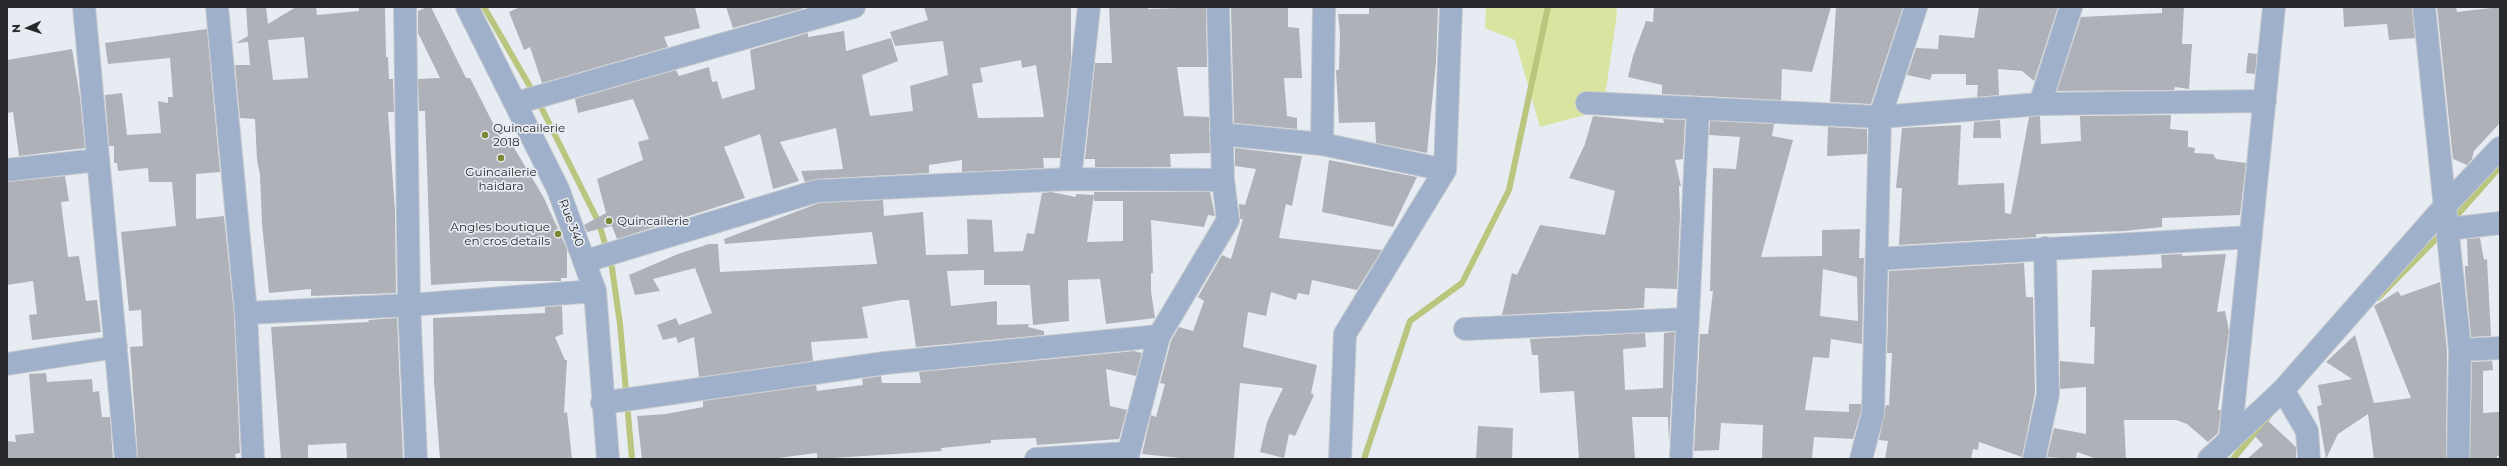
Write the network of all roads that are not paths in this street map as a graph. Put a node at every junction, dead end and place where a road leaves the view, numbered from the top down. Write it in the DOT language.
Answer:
graph roads {
  1 [pos="84,7"];
  2 [pos="217,7"];
  3 [pos="405,7"];
  4 [pos="468,7"];
  5 [pos="854,7"];
  6 [pos="1089,7"];
  7 [pos="1218,7"];
  8 [pos="1324,7"];
  9 [pos="1451,7"];
  10 [pos="1916,7"];
  11 [pos="2071,7"];
  12 [pos="2274,7"];
  13 [pos="2424,7"];
  14 [pos="2265,101"];
  15 [pos="516,103"];
  16 [pos="1587,103"];
  17 [pos="2040,104"];
  18 [pos="1698,110"];
  19 [pos="1880,117"];
  20 [pos="1221,134"];
  21 [pos="1322,144"];
  22 [pos="2500,148"];
  23 [pos="98,160"];
  24 [pos="7,170"];
  25 [pos="1445,170"];
  26 [pos="1070,179"];
  27 [pos="1224,180"];
  28 [pos="2445,206"];
  29 [pos="2500,223"];
  30 [pos="2448,229"];
  31 [pos="2252,237"];
  32 [pos="2046,248"];
  33 [pos="1878,259"];
  34 [pos="586,262"];
  35 [pos="595,291"];
  36 [pos="409,305"];
  37 [pos="246,313"];
  38 [pos="1688,319"];
  39 [pos="1465,329"];
  40 [pos="1159,336"];
  41 [pos="116,347"];
  42 [pos="2500,348"];
  43 [pos="2460,350"];
  44 [pos="7,364"];
  45 [pos="2283,390"];
  46 [pos="602,403"];
  47 [pos="2230,440"];
  48 [pos="1127,456"];
  49 [pos="126,459"];
  50 [pos="253,459"];
  51 [pos="416,459"];
  52 [pos="608,459"];
  53 [pos="1036,459"];
  54 [pos="1340,459"];
  55 [pos="1681,459"];
  56 [pos="1861,459"];
  57 [pos="2034,459"];
  58 [pos="2209,459"];
  59 [pos="2308,459"];
  60 [pos="2458,459"];
  1 -- 23 [label="street"];
  2 -- 37 [label="street"];
  3 -- 36 [label="street"];
  4 -- 15 [label="street, Rue 340"];
  5 -- 15 [label="street"];
  6 -- 26 [label="street"];
  7 -- 20 [label="street"];
  8 -- 21 [label="street"];
  9 -- 25 [label="street"];
  10 -- 19 [label="street"];
  11 -- 17 [label="street"];
  12 -- 14 [label="street"];
  13 -- 28 [label="street"];
  14 -- 17 [label="street"];
  14 -- 31 [label="street"];
  15 -- 34 [label="street, Rue 340"];
  16 -- 18 [label="street"];
  17 -- 19 [label="street"];
  18 -- 19 [label="street"];
  18 -- 38 [label="street"];
  19 -- 33 [label="street"];
  20 -- 21 [label="street"];
  20 -- 27 [label="street"];
  21 -- 25 [label="street"];
  22 -- 28 [label="street"];
  23 -- 24 [label="street"];
  23 -- 41 [label="street"];
  25 -- 54 [label="street"];
  26 -- 27 [label="street"];
  26 -- 34 [label="street"];
  27 -- 40 [label="street"];
  28 -- 30 [label="street"];
  28 -- 45 [label="street"];
  29 -- 30 [label="street"];
  30 -- 43 [label="street"];
  31 -- 32 [label="street"];
  31 -- 47 [label="street"];
  32 -- 33 [label="street"];
  32 -- 57 [label="street"];
  33 -- 56 [label="street"];
  34 -- 35 [label="street, Rue 340"];
  35 -- 36 [label="street"];
  35 -- 46 [label="street, Rue 340"];
  36 -- 37 [label="street"];
  36 -- 51 [label="street"];
  37 -- 50 [label="street"];
  38 -- 39 [label="street"];
  38 -- 55 [label="street"];
  40 -- 46 [label="street"];
  40 -- 48 [label="street"];
  41 -- 44 [label="street"];
  41 -- 49 [label="street"];
  42 -- 43 [label="street"];
  43 -- 60 [label="street"];
  45 -- 47 [label="street"];
  45 -- 59 [label="street"];
  46 -- 52 [label="street, Rue 340"];
  47 -- 58 [label="street"];
  48 -- 53 [label="street"];
}
